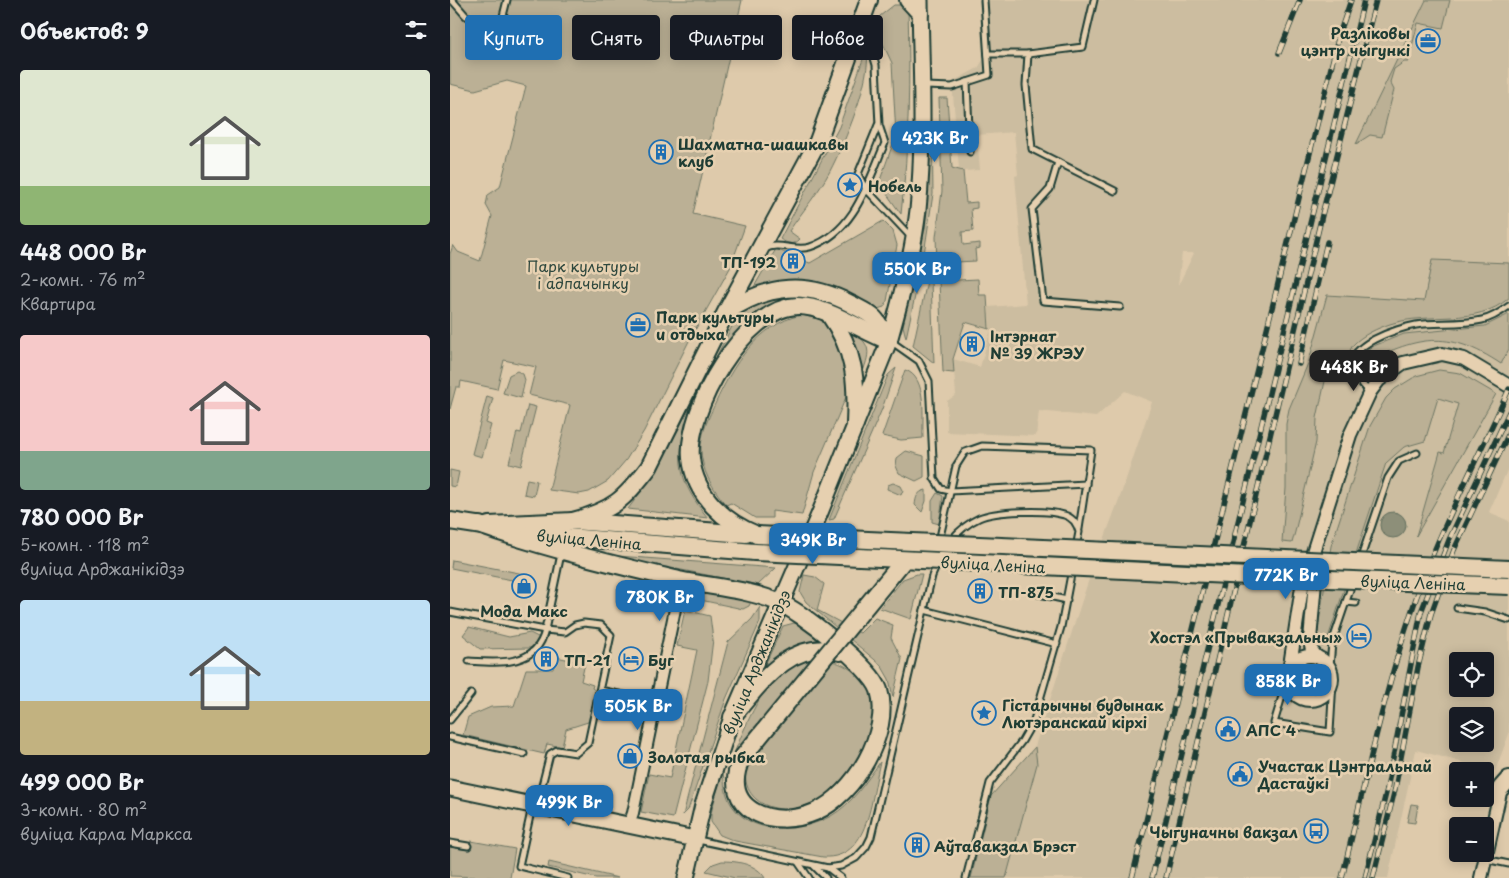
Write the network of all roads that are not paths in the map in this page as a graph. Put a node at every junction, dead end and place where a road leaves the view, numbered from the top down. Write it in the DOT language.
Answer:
graph roads {
  1 [pos="452,0"];
  2 [pos="507,0"];
  3 [pos="869,0"];
  4 [pos="884,0"];
  5 [pos="908,0"];
  6 [pos="984,0"];
  7 [pos="1094,0"];
  8 [pos="920,7"];
  9 [pos="863,15"];
  10 [pos="866,15"];
  11 [pos="988,54"];
  12 [pos="1028,54"];
  13 [pos="847,60"];
  14 [pos="874,60"];
  15 [pos="967,82"];
  16 [pos="922,86"];
  17 [pos="878,125"];
  18 [pos="970,152"];
  19 [pos="1058,162"];
  20 [pos="865,188"];
  21 [pos="1115,191"];
  22 [pos="914,239"];
  23 [pos="758,253"];
  24 [pos="1509,306"];
  25 [pos="1120,307"];
  26 [pos="726,312"];
  27 [pos="829,314"];
  28 [pos="889,341"];
  29 [pos="1509,386"];
  30 [pos="1370,392"];
  31 [pos="855,424"];
  32 [pos="1417,453"];
  33 [pos="1086,484"];
  34 [pos="950,491"];
  35 [pos="450,521"];
  36 [pos="573,521"];
  37 [pos="479,525"];
  38 [pos="1079,532"];
  39 [pos="757,535"];
  40 [pos="1318,535"];
  41 [pos="566,544"];
  42 [pos="904,560"];
  43 [pos="1509,569"];
  44 [pos="932,576"];
  45 [pos="682,580"];
  46 [pos="1509,586"];
  47 [pos="1030,592"];
  48 [pos="1067,600"];
  49 [pos="1346,602"];
  50 [pos="780,603"];
  51 [pos="1356,603"];
  52 [pos="1457,608"];
  53 [pos="924,610"];
  54 [pos="450,612"];
  55 [pos="1509,620"];
  56 [pos="545,630"];
  57 [pos="1057,644"];
  58 [pos="849,655"];
  59 [pos="1317,657"];
  60 [pos="469,661"];
  61 [pos="1330,666"];
  62 [pos="1289,672"];
  63 [pos="1333,681"];
  64 [pos="600,690"];
  65 [pos="471,694"];
  66 [pos="657,703"];
  67 [pos="732,718"];
  68 [pos="450,720"];
  69 [pos="450,737"];
  70 [pos="524,754"];
  71 [pos="1509,767"];
  72 [pos="1505,784"];
  73 [pos="450,788"];
  74 [pos="535,805"];
  75 [pos="628,824"];
  76 [pos="1494,825"];
  77 [pos="695,839"];
  78 [pos="450,843"];
  79 [pos="468,846"];
  80 [pos="1494,861"];
  81 [pos="797,862"];
  82 [pos="1484,862"];
  83 [pos="1509,864"];
  84 [pos="814,865"];
  85 [pos="828,868"];
  86 [pos="533,870"];
  87 [pos="531,878"];
  88 [pos="568,878"];
  89 [pos="686,878"];
  90 [pos="809,878"];
  91 [pos="826,878"];
  92 [pos="841,878"];
  93 [pos="966,878"];
  94 [pos="1481,878"];
  1 -- 2 [label="lane"];
  3 -- 9 [label="main road"];
  4 -- 10 [label="main road"];
  5 -- 8 [label="main road"];
  6 -- 11 [label="lane"];
  7 -- 12 [label="lane"];
  8 -- 16 [label="main road, вуліца Арджанікідзэ"];
  11 -- 12 [label="lane"];
  11 -- 15 [label="lane"];
  12 -- 19 [label="lane"];
  13 -- 23 [label="main road"];
  14 -- 17 [label="lane"];
  15 -- 16 [label="lane"];
  15 -- 18 [label="lane"];
  16 -- 22 [label="main road, вуліца Арджанікідзэ"];
  17 -- 20 [label="lane"];
  17 -- 20 [label="lane"];
  19 -- 21 [label="lane"];
  19 -- 25 [label="lane"];
  20 -- 22 [label="lane"];
  20 -- 23 [label="lane"];
  22 -- 28 [label="main road, вуліца Арджанікідзэ"];
  23 -- 26 [label="main road"];
  24 -- 30 [label="lane"];
  26 -- 28 [label="main road"];
  26 -- 36 [label="main road"];
  27 -- 28 [label="main road"];
  27 -- 31 [label="main road"];
  27 -- 39 [label="main road"];
  28 -- 31 [label="main road, вуліца Арджанікідзэ"];
  28 -- 34 [label="lane"];
  29 -- 30 [label="street"];
  30 -- 40 [label="street"];
  31 -- 50 [label="main road, вуліца Арджанікідзэ"];
  32 -- 49 [label="lane"];
  33 -- 34 [label="lane"];
  33 -- 34 [label="lane"];
  33 -- 38 [label="lane"];
  34 -- 44 [label="lane"];
  35 -- 37 [label="main road, вуліца Леніна"];
  36 -- 37 [label="main road, вуліца Леніна"];
  36 -- 39 [label="main road, вуліца Леніна"];
  37 -- 41 [label="main road, вуліца Леніна"];
  38 -- 44 [label="lane"];
  38 -- 48 [label="lane"];
  39 -- 43 [label="main road, вуліца Леніна, bridge"];
  40 -- 59 [label="street"];
  40 -- 62 [label="street"];
  41 -- 42 [label="main road, вуліца Леніна, bridge"];
  41 -- 45 [label="main road"];
  41 -- 56 [label="lane"];
  42 -- 46 [label="main road, вуліца Леніна, bridge"];
  42 -- 58 [label="main road, bridge"];
  44 -- 53 [label="lane"];
  45 -- 50 [label="main road"];
  45 -- 66 [label="street"];
  47 -- 48 [label="lane"];
  48 -- 57 [label="lane"];
  49 -- 51 [label="lane"];
  49 -- 61 [label="lane"];
  50 -- 58 [label="main road"];
  50 -- 67 [label="main road, вуліца Арджанікідзэ"];
  52 -- 55 [label="lane"];
  53 -- 57 [label="lane"];
  53 -- 85 [label="lane"];
  54 -- 56 [label="lane"];
  56 -- 60 [label="lane"];
  56 -- 64 [label="lane"];
  57 -- 93 [label="lane"];
  58 -- 67 [label="main road"];
  59 -- 61 [label="street"];
  59 -- 62 [label="street"];
  61 -- 63 [label="street"];
  62 -- 63 [label="street"];
  62 -- 63 [label="lane"];
  64 -- 66 [label="lane"];
  64 -- 74 [label="lane"];
  65 -- 68 [label="lane"];
  66 -- 75 [label="street"];
  67 -- 77 [label="main road, вуліца Арджанікідзэ"];
  69 -- 70 [label="lane"];
  71 -- 72 [label="street"];
  72 -- 76 [label="street"];
  73 -- 74 [label="main road"];
  74 -- 75 [label="main road"];
  74 -- 86 [label="lane"];
  75 -- 77 [label="main road"];
  77 -- 81 [label="lane"];
  77 -- 89 [label="main road, вуліца Арджанікідзэ"];
  78 -- 79 [label="lane"];
  80 -- 83 [label="lane"];
  81 -- 84 [label="lane"];
  81 -- 90 [label="lane"];
  82 -- 94 [label="street"];
  84 -- 85 [label="lane"];
  84 -- 91 [label="lane"];
  85 -- 92 [label="lane"];
  86 -- 87 [label="lane"];
  86 -- 88 [label="lane"];
}
